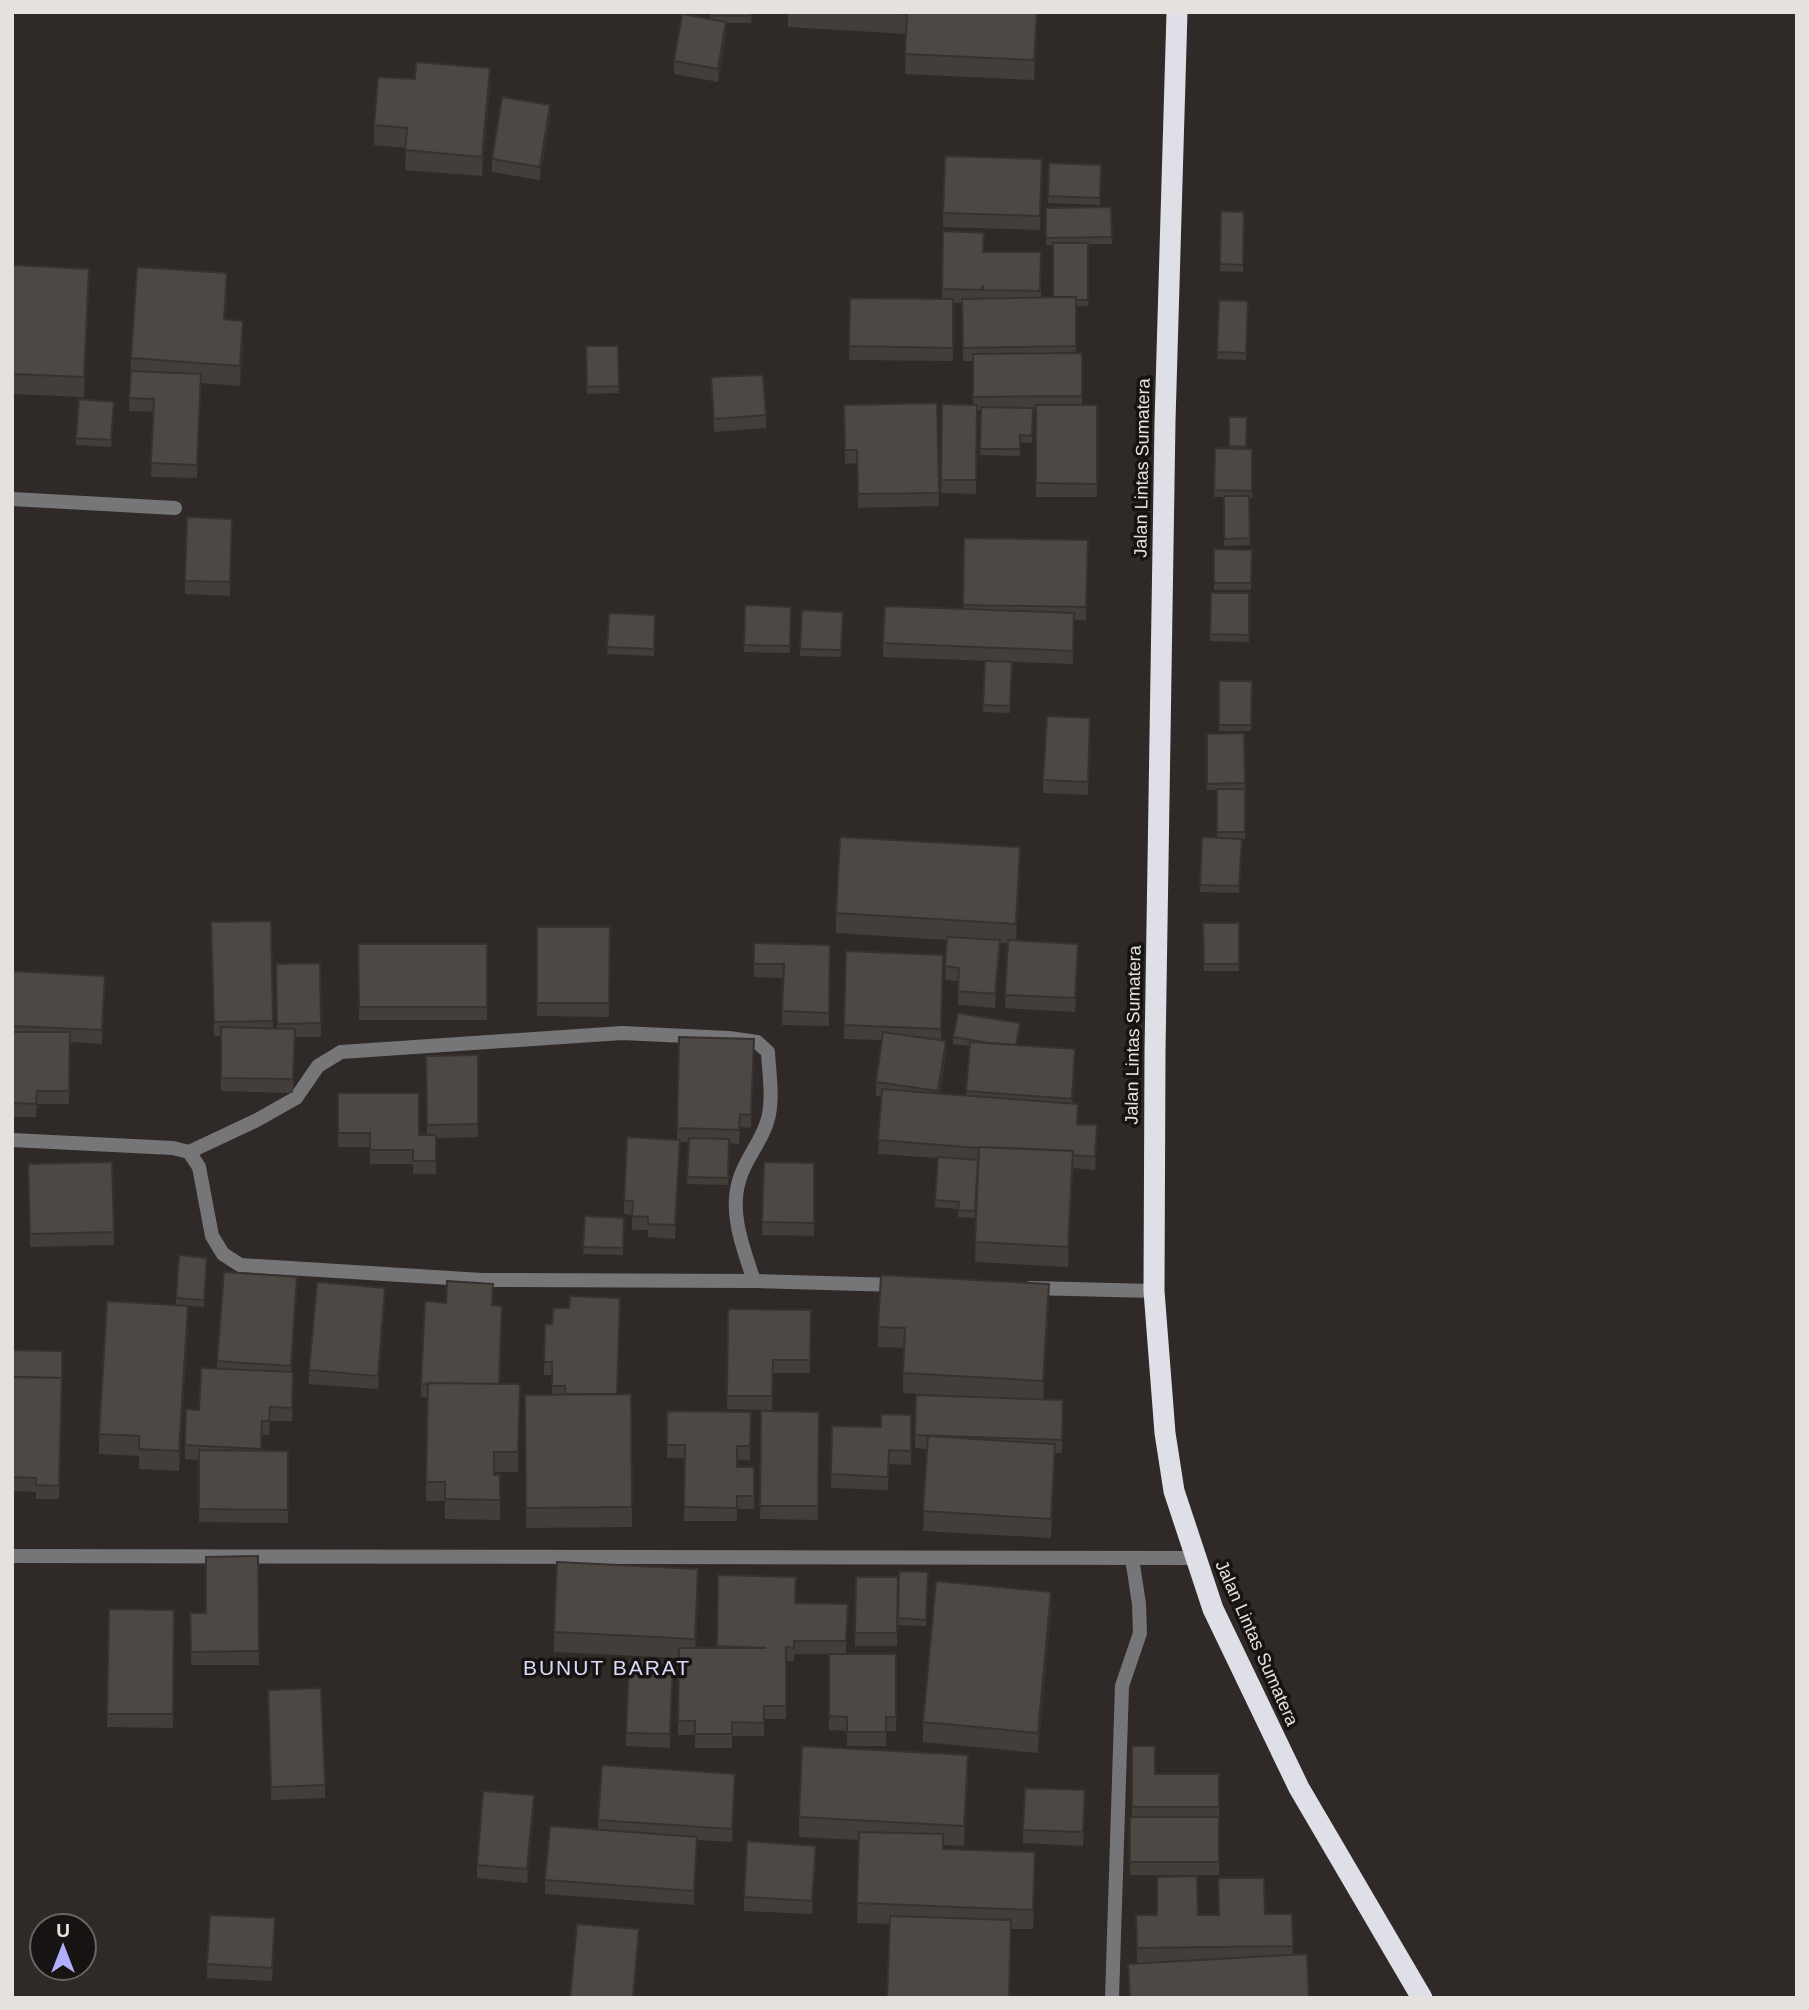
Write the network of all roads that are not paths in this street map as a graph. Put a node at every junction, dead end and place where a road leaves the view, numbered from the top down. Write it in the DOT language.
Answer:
graph roads {
  1 [pos="1177,12"];
  2 [pos="12,499"];
  3 [pos="175,508"];
  4 [pos="12,1140"];
  5 [pos="189,1152"];
  6 [pos="754,1281"];
  7 [pos="906,1285"];
  8 [pos="1016,1288"];
  9 [pos="1154,1291"];
  10 [pos="12,1556"];
  11 [pos="1132,1558"];
  12 [pos="1195,1558"];
  13 [pos="1112,1998"];
  14 [pos="1422,1998"];
  1 -- 9 [label="highway, Jalan Lintas Sumatera"];
  2 -- 3 [label="street"];
  4 -- 5 [label="street"];
  5 -- 6 [label="street"];
  5 -- 6 [label="street"];
  6 -- 7 [label="street"];
  8 -- 9 [label="street"];
  9 -- 12 [label="highway, Jalan Lintas Sumatera"];
  10 -- 11 [label="street"];
  11 -- 12 [label="street"];
  11 -- 13 [label="street"];
  12 -- 14 [label="highway, Jalan Lintas Sumatera"];
}
